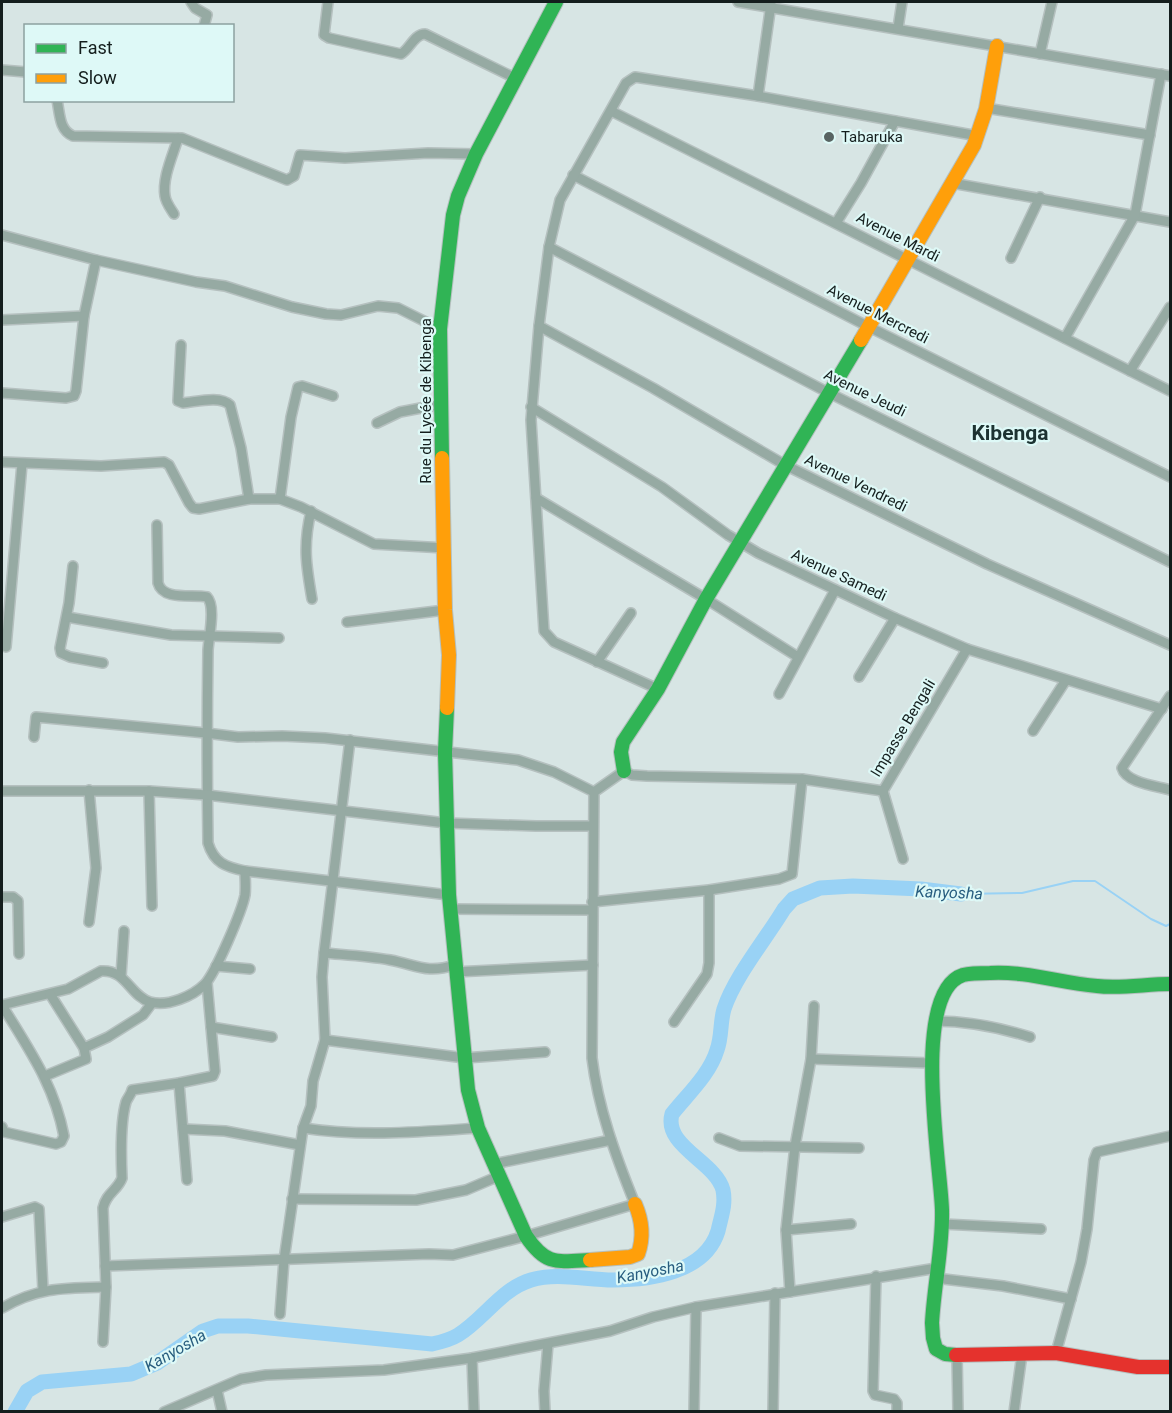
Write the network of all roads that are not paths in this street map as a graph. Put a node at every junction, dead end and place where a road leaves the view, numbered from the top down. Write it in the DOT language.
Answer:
graph roads {
  1 [pos="191,2"];
  2 [pos="328,2"];
  3 [pos="556,2"];
  4 [pos="738,2"];
  5 [pos="902,2"];
  6 [pos="1053,2"];
  7 [pos="771,4"];
  8 [pos="205,24"];
  9 [pos="898,28"];
  10 [pos="997,46"];
  11 [pos="1040,54"];
  12 [pos="2,70"];
  13 [pos="24,72"];
  14 [pos="1166,75"];
  15 [pos="517,79"];
  16 [pos="758,96"];
  17 [pos="57,102"];
  18 [pos="986,108"];
  19 [pos="611,111"];
  20 [pos="895,121"];
  21 [pos="1150,135"];
  22 [pos="978,136"];
  23 [pos="178,138"];
  24 [pos="476,154"];
  25 [pos="573,175"];
  26 [pos="952,183"];
  27 [pos="1040,197"];
  28 [pos="174,214"];
  29 [pos="1135,214"];
  30 [pos="1170,222"];
  31 [pos="836,223"];
  32 [pos="2,235"];
  33 [pos="549,247"];
  34 [pos="1011,258"];
  35 [pos="909,259"];
  36 [pos="96,260"];
  37 [pos="1170,307"];
  38 [pos="84,316"];
  39 [pos="2,320"];
  40 [pos="538,326"];
  41 [pos="869,327"];
  42 [pos="440,329"];
  43 [pos="1065,338"];
  44 [pos="181,345"];
  45 [pos="1130,371"];
  46 [pos="1170,391"];
  47 [pos="2,393"];
  48 [pos="829,393"];
  49 [pos="333,396"];
  50 [pos="442,404"];
  51 [pos="531,407"];
  52 [pos="377,423"];
  53 [pos="2,462"];
  54 [pos="22,464"];
  55 [pos="785,465"];
  56 [pos="1170,477"];
  57 [pos="536,498"];
  58 [pos="249,499"];
  59 [pos="280,499"];
  60 [pos="311,512"];
  61 [pos="157,525"];
  62 [pos="740,543"];
  63 [pos="444,548"];
  64 [pos="1170,562"];
  65 [pos="73,567"];
  66 [pos="836,590"];
  67 [pos="312,598"];
  68 [pos="706,599"];
  69 [pos="445,610"];
  70 [pos="631,613"];
  71 [pos="67,617"];
  72 [pos="895,618"];
  73 [pos="347,622"];
  74 [pos="208,636"];
  75 [pos="279,638"];
  76 [pos="1170,645"];
  77 [pos="6,647"];
  78 [pos="967,649"];
  79 [pos="798,657"];
  80 [pos="597,662"];
  81 [pos="103,663"];
  82 [pos="859,676"];
  83 [pos="1066,680"];
  84 [pos="658,688"];
  85 [pos="780,694"];
  86 [pos="1170,696"];
  87 [pos="1162,710"];
  88 [pos="1033,731"];
  89 [pos="206,733"];
  90 [pos="34,737"];
  91 [pos="350,740"];
  92 [pos="446,752"];
  93 [pos="624,771"];
  94 [pos="802,779"];
  95 [pos="89,790"];
  96 [pos="1170,790"];
  97 [pos="2,791"];
  98 [pos="149,791"];
  99 [pos="883,791"];
  100 [pos="594,792"];
  101 [pos="207,795"];
  102 [pos="342,812"];
  103 [pos="446,823"];
  104 [pos="593,826"];
  105 [pos="903,859"];
  106 [pos="245,871"];
  107 [pos="331,882"];
  108 [pos="709,890"];
  109 [pos="2,897"];
  110 [pos="450,902"];
  111 [pos="152,906"];
  112 [pos="592,906"];
  113 [pos="89,922"];
  114 [pos="124,930"];
  115 [pos="324,952"];
  116 [pos="19,954"];
  117 [pos="593,965"];
  118 [pos="216,966"];
  119 [pos="455,968"];
  120 [pos="250,969"];
  121 [pos="121,976"];
  122 [pos="207,982"];
  123 [pos="1170,984"];
  124 [pos="50,994"];
  125 [pos="152,1003"];
  126 [pos="2,1005"];
  127 [pos="814,1006"];
  128 [pos="935,1021"];
  129 [pos="674,1022"];
  130 [pos="211,1027"];
  131 [pos="272,1037"];
  132 [pos="1030,1037"];
  133 [pos="326,1040"];
  134 [pos="84,1048"];
  135 [pos="545,1052"];
  136 [pos="465,1058"];
  137 [pos="811,1059"];
  138 [pos="931,1063"];
  139 [pos="45,1076"];
  140 [pos="179,1083"];
  141 [pos="2,1127"];
  142 [pos="303,1128"];
  143 [pos="478,1128"];
  144 [pos="183,1129"];
  145 [pos="1170,1136"];
  146 [pos="719,1138"];
  147 [pos="611,1140"];
  148 [pos="300,1145"];
  149 [pos="795,1146"];
  150 [pos="859,1148"];
  151 [pos="496,1170"];
  152 [pos="186,1180"];
  153 [pos="292,1199"];
  154 [pos="635,1204"];
  155 [pos="2,1217"];
  156 [pos="851,1224"];
  157 [pos="943,1224"];
  158 [pos="1041,1229"];
  159 [pos="786,1230"];
  160 [pos="526,1236"];
  161 [pos="284,1260"];
  162 [pos="105,1266"];
  163 [pos="936,1273"];
  164 [pos="876,1276"];
  165 [pos="106,1287"];
  166 [pos="43,1290"];
  167 [pos="790,1292"];
  168 [pos="775,1293"];
  169 [pos="1071,1299"];
  170 [pos="696,1307"];
  171 [pos="2,1308"];
  172 [pos="280,1314"];
  173 [pos="103,1342"];
  174 [pos="548,1344"];
  175 [pos="1056,1353"];
  176 [pos="1022,1354"];
  177 [pos="957,1355"];
  178 [pos="472,1358"];
  179 [pos="1170,1367"];
  180 [pos="217,1390"];
  181 [pos="164,1412"];
  182 [pos="222,1412"];
  183 [pos="474,1412"];
  184 [pos="544,1412"];
  185 [pos="694,1412"];
  186 [pos="773,1412"];
  187 [pos="897,1412"];
  188 [pos="958,1412"];
  189 [pos="1014,1412"];
  1 -- 8 [label="street"];
  2 -- 15 [label="street"];
  3 -- 15 [label="street, Rue du Lycée de Kibenga"];
  4 -- 7 [label="street"];
  5 -- 9 [label="street"];
  6 -- 11 [label="street"];
  7 -- 9 [label="street"];
  7 -- 16 [label="street"];
  9 -- 10 [label="street"];
  10 -- 11 [label="street"];
  10 -- 18 [label="street"];
  11 -- 14 [label="street"];
  12 -- 13 [label="street"];
  14 -- 21 [label="street"];
  15 -- 24 [label="street, Rue du Lycée de Kibenga"];
  16 -- 19 [label="street"];
  16 -- 20 [label="street"];
  17 -- 23 [label="street"];
  18 -- 21 [label="street"];
  18 -- 22 [label="street"];
  19 -- 25 [label="street"];
  19 -- 31 [label="street, Avenue Mardi"];
  20 -- 22 [label="street"];
  20 -- 31 [label="street"];
  21 -- 29 [label="street"];
  22 -- 26 [label="street"];
  23 -- 24 [label="street"];
  23 -- 28 [label="street"];
  24 -- 42 [label="street, Rue du Lycée de Kibenga"];
  25 -- 33 [label="street"];
  25 -- 41 [label="street, Avenue Mercredi"];
  26 -- 27 [label="street"];
  26 -- 35 [label="street"];
  27 -- 29 [label="street"];
  27 -- 34 [label="street"];
  29 -- 30 [label="street"];
  29 -- 43 [label="street"];
  31 -- 35 [label="street, Avenue Mardi"];
  32 -- 36 [label="street"];
  33 -- 40 [label="street"];
  33 -- 48 [label="street, Avenue Jeudi"];
  35 -- 41 [label="street"];
  35 -- 43 [label="street, Avenue Mardi"];
  36 -- 38 [label="street"];
  36 -- 42 [label="street"];
  37 -- 45 [label="street"];
  38 -- 39 [label="street"];
  38 -- 47 [label="street"];
  40 -- 51 [label="street"];
  40 -- 55 [label="street, Avenue Vendredi"];
  41 -- 48 [label="street"];
  41 -- 56 [label="street, Avenue Mercredi"];
  42 -- 50 [label="street, Rue du Lycée de Kibenga"];
  43 -- 45 [label="street, Avenue Mardi"];
  44 -- 58 [label="street"];
  45 -- 46 [label="street, Avenue Mardi"];
  48 -- 55 [label="street"];
  48 -- 64 [label="street, Avenue Jeudi"];
  49 -- 59 [label="street"];
  50 -- 52 [label="street"];
  50 -- 63 [label="street, Rue du Lycée de Kibenga"];
  51 -- 57 [label="street"];
  51 -- 62 [label="street, Avenue Samedi"];
  53 -- 54 [label="street"];
  54 -- 58 [label="street"];
  54 -- 77 [label="street"];
  55 -- 62 [label="street"];
  55 -- 76 [label="street, Avenue Vendredi"];
  57 -- 68 [label="street"];
  57 -- 80 [label="street"];
  58 -- 59 [label="street"];
  59 -- 60 [label="street"];
  60 -- 63 [label="street"];
  60 -- 67 [label="street"];
  61 -- 74 [label="street"];
  62 -- 66 [label="street, Avenue Samedi"];
  62 -- 68 [label="street"];
  63 -- 69 [label="street, Rue du Lycée de Kibenga"];
  65 -- 71 [label="street"];
  66 -- 72 [label="street, Avenue Samedi"];
  66 -- 79 [label="street"];
  68 -- 79 [label="street"];
  68 -- 84 [label="street"];
  69 -- 73 [label="street"];
  69 -- 92 [label="street, Rue du Lycée de Kibenga"];
  70 -- 80 [label="street"];
  71 -- 74 [label="street"];
  71 -- 81 [label="street"];
  72 -- 78 [label="street, Avenue Samedi"];
  72 -- 82 [label="street"];
  74 -- 75 [label="street"];
  74 -- 89 [label="street"];
  78 -- 83 [label="street, Avenue Samedi"];
  78 -- 99 [label="street, Impasse Bengali"];
  79 -- 85 [label="street"];
  80 -- 84 [label="street"];
  83 -- 87 [label="street, Avenue Samedi"];
  83 -- 88 [label="street"];
  84 -- 93 [label="street"];
  86 -- 87 [label="street"];
  87 -- 96 [label="street"];
  89 -- 90 [label="street"];
  89 -- 91 [label="street"];
  89 -- 101 [label="street"];
  91 -- 92 [label="street"];
  91 -- 102 [label="street"];
  92 -- 100 [label="street"];
  92 -- 103 [label="street, Rue du Lycée de Kibenga"];
  93 -- 94 [label="street"];
  93 -- 100 [label="street"];
  94 -- 99 [label="street"];
  94 -- 108 [label="street"];
  95 -- 97 [label="street"];
  95 -- 98 [label="street"];
  95 -- 113 [label="street"];
  98 -- 101 [label="street"];
  98 -- 111 [label="street"];
  99 -- 105 [label="street, Impasse Bengali"];
  100 -- 104 [label="street"];
  101 -- 102 [label="street"];
  101 -- 106 [label="street"];
  102 -- 103 [label="street"];
  102 -- 107 [label="street"];
  103 -- 104 [label="street"];
  103 -- 110 [label="street, Rue du Lycée de Kibenga"];
  104 -- 112 [label="street"];
  106 -- 107 [label="street"];
  106 -- 118 [label="street"];
  107 -- 110 [label="street"];
  107 -- 115 [label="street"];
  108 -- 112 [label="street"];
  108 -- 129 [label="street"];
  109 -- 116 [label="street"];
  110 -- 112 [label="street"];
  110 -- 119 [label="street, Rue du Lycée de Kibenga"];
  112 -- 117 [label="street"];
  114 -- 121 [label="street"];
  115 -- 119 [label="street"];
  115 -- 133 [label="street"];
  117 -- 119 [label="street"];
  117 -- 147 [label="street"];
  118 -- 120 [label="street"];
  118 -- 122 [label="street"];
  119 -- 136 [label="street, Rue du Lycée de Kibenga"];
  121 -- 124 [label="street"];
  121 -- 125 [label="street"];
  122 -- 125 [label="street"];
  122 -- 130 [label="street"];
  123 -- 128 [label="street"];
  124 -- 126 [label="street"];
  124 -- 134 [label="street"];
  125 -- 134 [label="street"];
  126 -- 139 [label="street"];
  127 -- 137 [label="street"];
  128 -- 132 [label="street"];
  128 -- 138 [label="street"];
  130 -- 131 [label="street"];
  130 -- 140 [label="street"];
  133 -- 136 [label="street"];
  133 -- 142 [label="street"];
  134 -- 139 [label="street"];
  135 -- 136 [label="street"];
  136 -- 143 [label="street, Rue du Lycée de Kibenga"];
  137 -- 138 [label="street"];
  137 -- 149 [label="street"];
  138 -- 157 [label="street"];
  139 -- 141 [label="street"];
  140 -- 144 [label="street"];
  140 -- 162 [label="street"];
  142 -- 143 [label="street"];
  142 -- 148 [label="street"];
  143 -- 151 [label="street, Rue du Lycée de Kibenga"];
  144 -- 148 [label="street"];
  144 -- 152 [label="street"];
  145 -- 169 [label="street"];
  146 -- 149 [label="street"];
  147 -- 151 [label="street"];
  147 -- 154 [label="street"];
  148 -- 153 [label="street"];
  149 -- 150 [label="street"];
  149 -- 159 [label="street"];
  151 -- 153 [label="street"];
  151 -- 160 [label="street, Rue du Lycée de Kibenga"];
  153 -- 161 [label="street"];
  154 -- 160 [label="street"];
  154 -- 160 [label="street, Rue du Lycée de Kibenga"];
  155 -- 166 [label="street"];
  156 -- 159 [label="street"];
  157 -- 158 [label="street"];
  157 -- 163 [label="street"];
  159 -- 167 [label="street"];
  160 -- 161 [label="street"];
  161 -- 162 [label="street"];
  161 -- 172 [label="street"];
  162 -- 165 [label="street"];
  163 -- 164 [label="street"];
  163 -- 169 [label="street"];
  163 -- 177 [label="street"];
  164 -- 167 [label="street"];
  164 -- 187 [label="street"];
  165 -- 166 [label="street"];
  165 -- 173 [label="street"];
  166 -- 171 [label="street"];
  167 -- 168 [label="street"];
  168 -- 170 [label="street"];
  168 -- 186 [label="street"];
  169 -- 175 [label="street"];
  170 -- 174 [label="street"];
  170 -- 185 [label="street"];
  174 -- 178 [label="street"];
  174 -- 184 [label="street"];
  175 -- 176 [label="street"];
  175 -- 179 [label="street"];
  176 -- 177 [label="street"];
  176 -- 189 [label="street"];
  177 -- 188 [label="street"];
  178 -- 180 [label="street"];
  178 -- 183 [label="street"];
  180 -- 181 [label="street"];
  180 -- 182 [label="street"];
}
